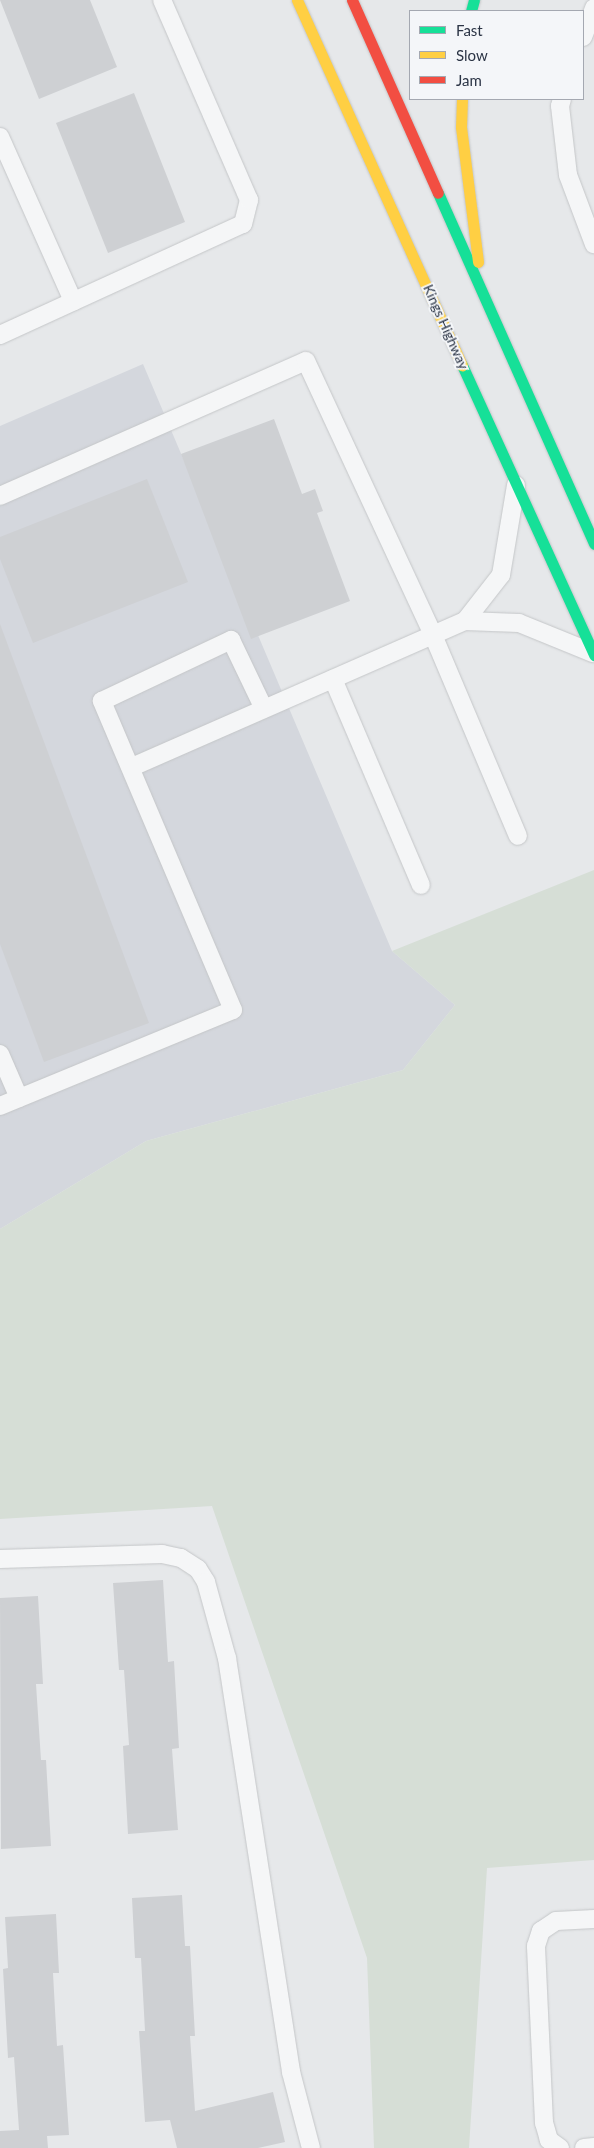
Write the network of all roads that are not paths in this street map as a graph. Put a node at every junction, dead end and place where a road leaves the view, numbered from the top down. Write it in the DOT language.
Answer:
graph roads {
  1 [pos="162,0"];
  2 [pos="297,0"];
  3 [pos="352,0"];
  4 [pos="594,8"];
  5 [pos="584,34"];
  6 [pos="462,100"];
  7 [pos="562,100"];
  8 [pos="0,137"];
  9 [pos="594,244"];
  10 [pos="482,291"];
  11 [pos="74,301"];
  12 [pos="0,335"];
  13 [pos="516,482"];
  14 [pos="0,496"];
  15 [pos="594,544"];
  16 [pos="465,621"];
  17 [pos="433,635"];
  18 [pos="594,654"];
  19 [pos="333,679"];
  20 [pos="264,709"];
  21 [pos="132,767"];
  22 [pos="518,836"];
  23 [pos="421,886"];
  24 [pos="0,1054"];
  25 [pos="19,1098"];
  26 [pos="0,1106"];
  27 [pos="0,1558"];
  28 [pos="594,1919"];
  29 [pos="594,2147"];
  30 [pos="311,2148"];
  31 [pos="560,2148"];
  32 [pos="584,2148"];
  1 -- 11 [label="lane"];
  2 -- 13 [label="main road, Kings Highway"];
  3 -- 10 [label="main road"];
  4 -- 5 [label="lane"];
  6 -- 10 [label="main road"];
  7 -- 9 [label="lane"];
  8 -- 11 [label="lane"];
  10 -- 15 [label="main road"];
  11 -- 12 [label="lane"];
  13 -- 16 [label="lane"];
  13 -- 18 [label="main road, Kings Highway"];
  14 -- 17 [label="lane"];
  16 -- 17 [label="lane"];
  16 -- 18 [label="lane"];
  17 -- 19 [label="lane"];
  17 -- 22 [label="lane"];
  19 -- 20 [label="lane"];
  19 -- 23 [label="lane"];
  20 -- 21 [label="lane"];
  20 -- 21 [label="lane"];
  21 -- 25 [label="lane"];
  24 -- 25 [label="lane"];
  25 -- 26 [label="lane"];
  27 -- 30 [label="lane"];
  28 -- 31 [label="lane"];
  29 -- 32 [label="lane"];
}
